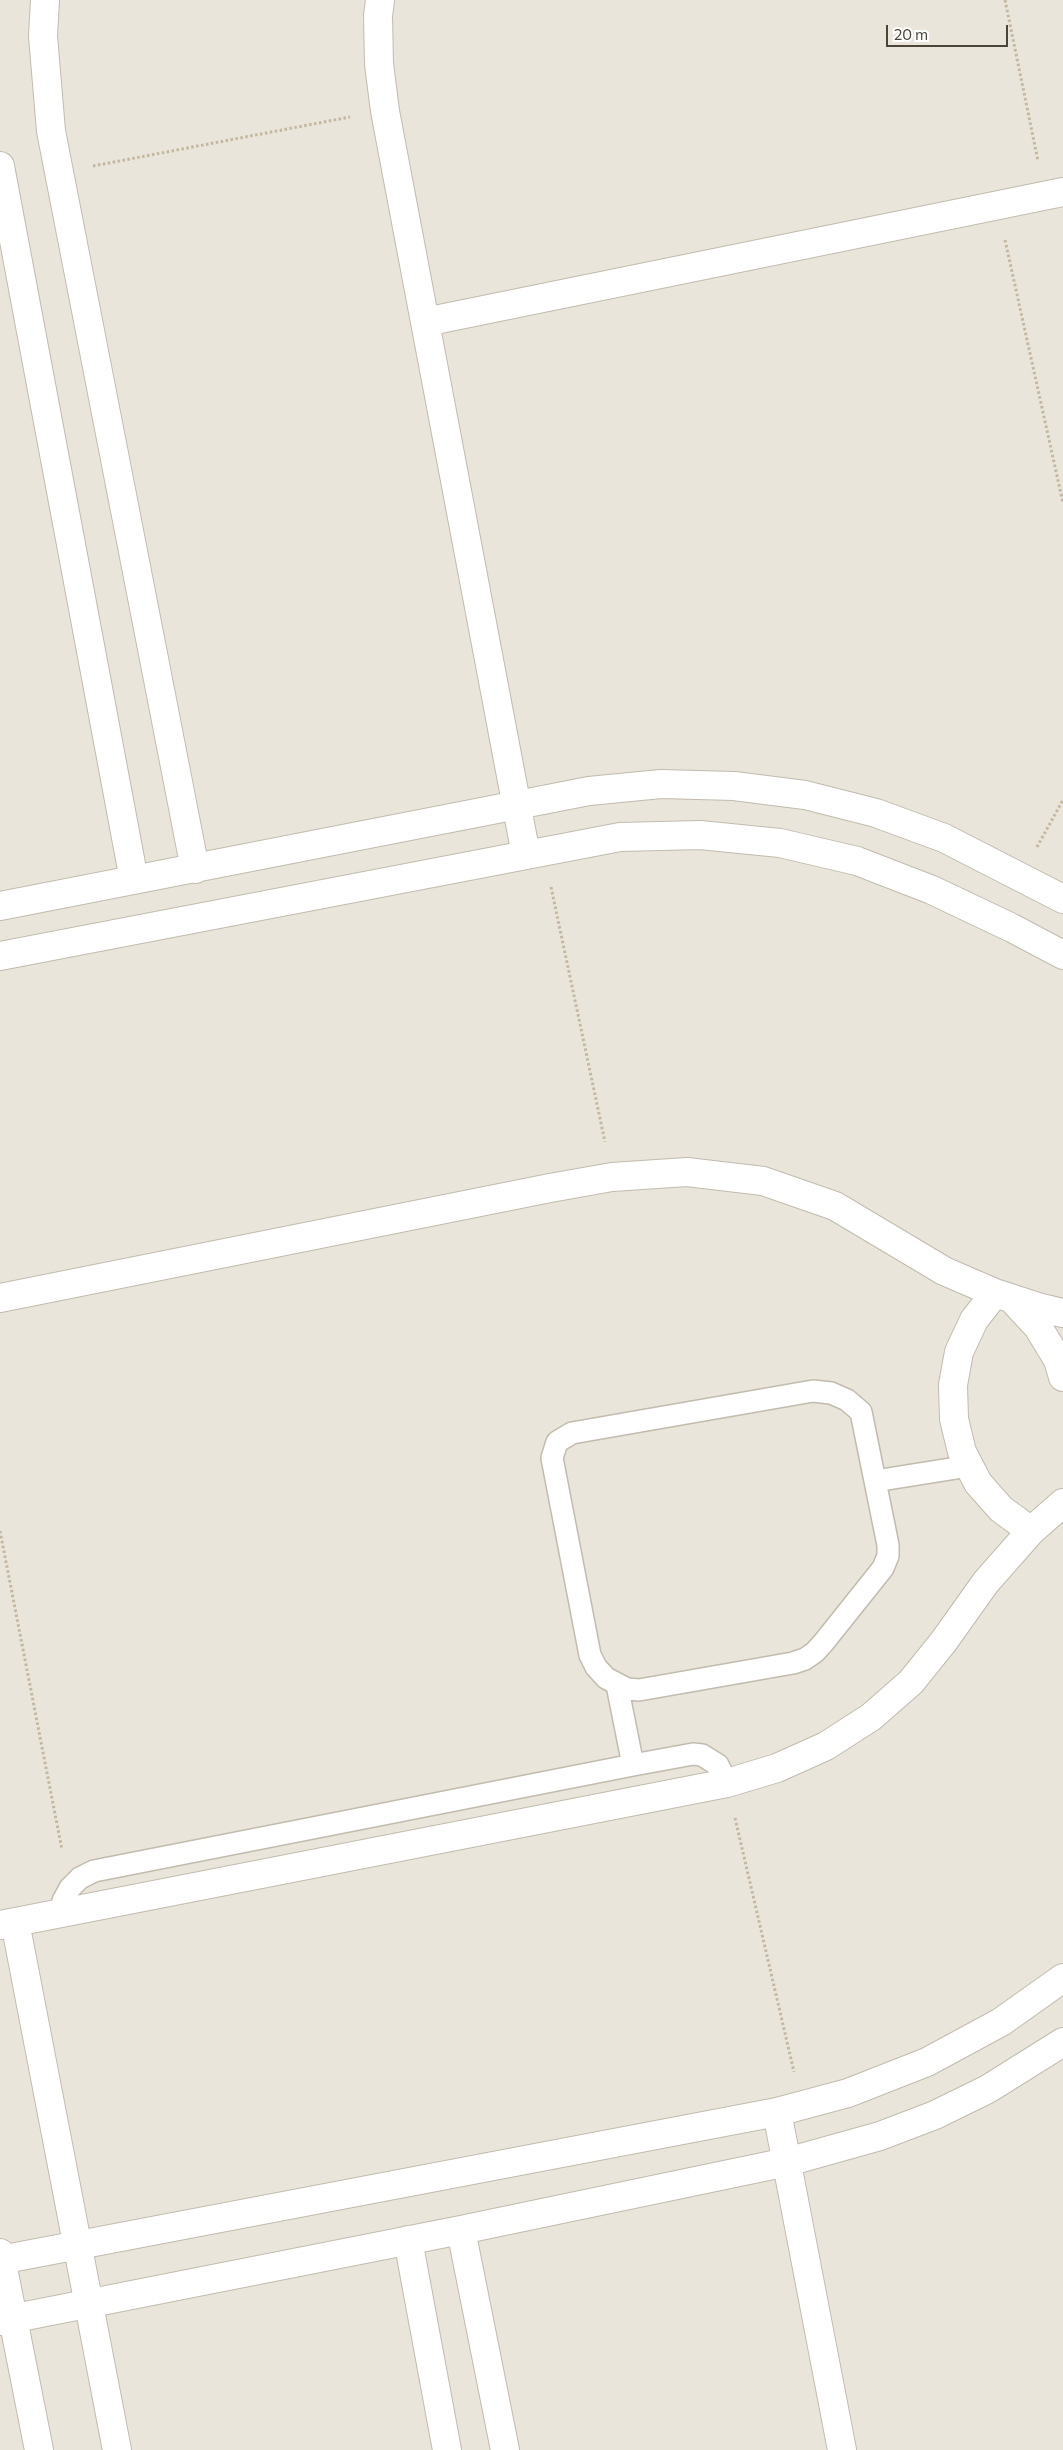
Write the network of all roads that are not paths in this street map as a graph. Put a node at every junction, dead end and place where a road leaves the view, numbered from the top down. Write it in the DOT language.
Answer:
graph roads {
  1 [pos="46,0"];
  2 [pos="380,0"];
  3 [pos="0,166"];
  4 [pos="1054,194"];
  5 [pos="425,322"];
  6 [pos="516,806"];
  7 [pos="534,853"];
  8 [pos="195,869"];
  9 [pos="134,880"];
  10 [pos="1063,899"];
  11 [pos="0,906"];
  12 [pos="1063,955"];
  13 [pos="0,956"];
  14 [pos="1003,1295"];
  15 [pos="0,1298"];
  16 [pos="1063,1313"];
  17 [pos="1063,1378"];
  18 [pos="969,1466"];
  19 [pos="875,1481"];
  20 [pos="1063,1483"];
  21 [pos="1057,1508"];
  22 [pos="1031,1531"];
  23 [pos="617,1685"];
  24 [pos="633,1765"];
  25 [pos="727,1783"];
  26 [pos="66,1900"];
  27 [pos="8,1923"];
  28 [pos="1063,1978"];
  29 [pos="1063,2042"];
  30 [pos="789,2109"];
  31 [pos="787,2162"];
  32 [pos="461,2230"];
  33 [pos="408,2240"];
  34 [pos="78,2244"];
  35 [pos="0,2258"];
  36 [pos="89,2304"];
  37 [pos="7,2320"];
  38 [pos="39,2450"];
  39 [pos="117,2450"];
  40 [pos="447,2450"];
  41 [pos="505,2450"];
  42 [pos="842,2450"];
  1 -- 8 [label="street"];
  2 -- 5 [label="street"];
  3 -- 9 [label="street"];
  4 -- 5 [label="street"];
  5 -- 6 [label="street"];
  6 -- 7 [label="street"];
  6 -- 8 [label="street"];
  6 -- 10 [label="street"];
  7 -- 12 [label="street"];
  7 -- 13 [label="street"];
  8 -- 9 [label="street"];
  9 -- 11 [label="street"];
  14 -- 15 [label="street"];
  14 -- 16 [label="street"];
  14 -- 17 [label="street"];
  14 -- 18 [label="street"];
  18 -- 19 [label="lane"];
  18 -- 22 [label="street"];
  19 -- 23 [label="lane"];
  19 -- 23 [label="lane"];
  20 -- 21 [label="street"];
  21 -- 22 [label="street"];
  22 -- 25 [label="street"];
  23 -- 24 [label="lane"];
  24 -- 25 [label="lane"];
  24 -- 26 [label="lane"];
  25 -- 26 [label="street"];
  26 -- 27 [label="street"];
  27 -- 34 [label="street"];
  28 -- 30 [label="street"];
  29 -- 31 [label="street"];
  30 -- 31 [label="street"];
  30 -- 34 [label="street"];
  31 -- 32 [label="street"];
  31 -- 42 [label="street"];
  32 -- 33 [label="street"];
  32 -- 41 [label="street"];
  33 -- 36 [label="street"];
  33 -- 40 [label="street"];
  34 -- 35 [label="street"];
  34 -- 36 [label="street"];
  35 -- 37 [label="street"];
  36 -- 37 [label="street"];
  36 -- 39 [label="street"];
  37 -- 38 [label="street"];
}
